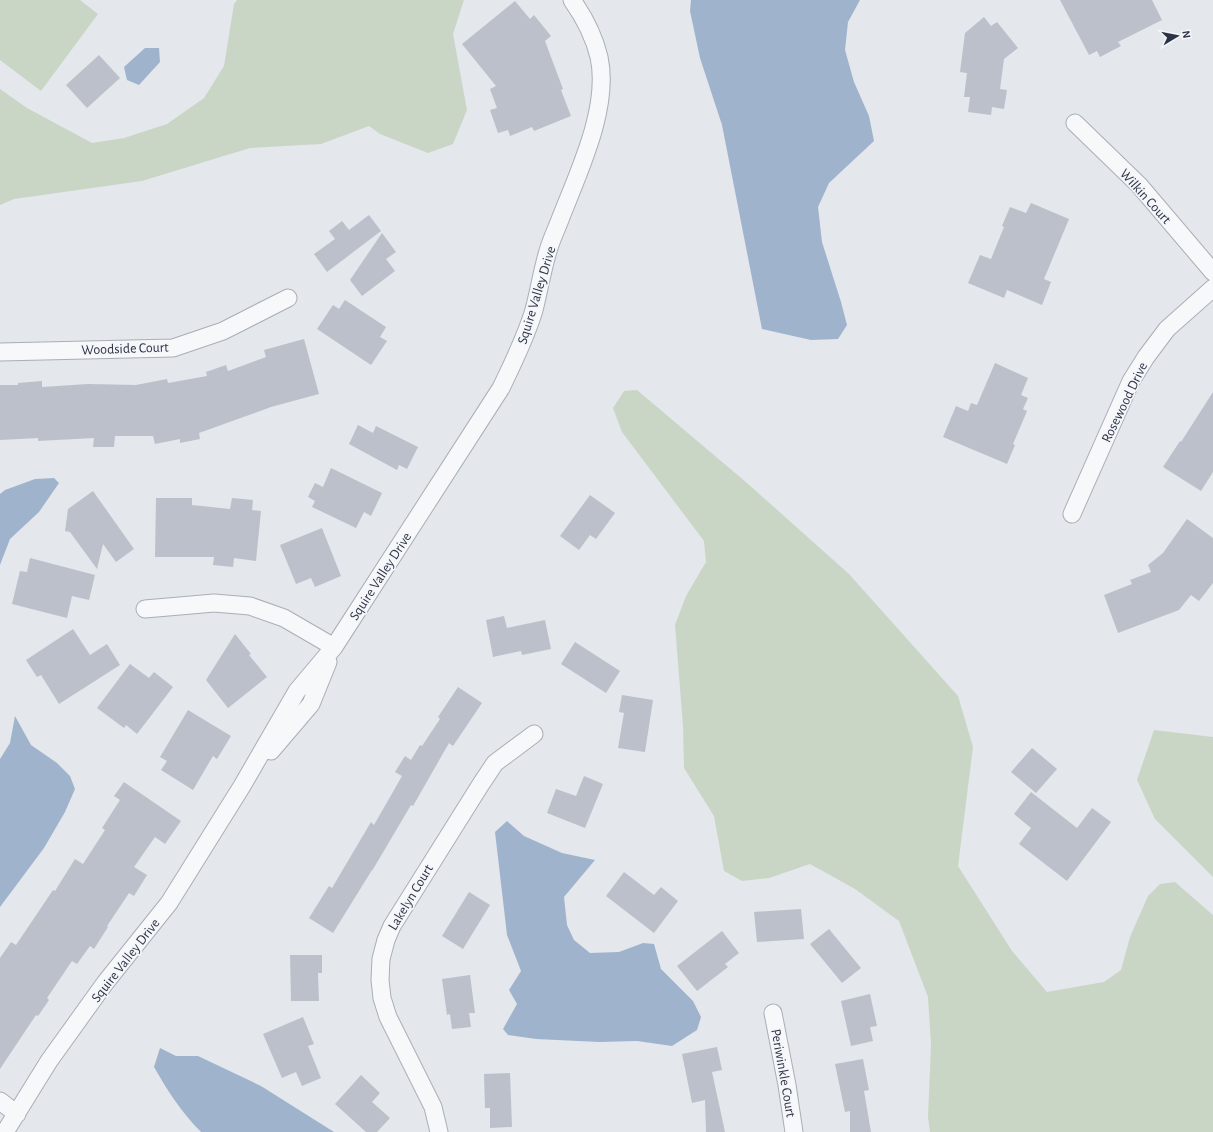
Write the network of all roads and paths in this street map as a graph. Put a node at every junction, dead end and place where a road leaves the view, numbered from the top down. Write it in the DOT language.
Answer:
graph roads {
  1 [pos="572,0"];
  2 [pos="1075,123"];
  3 [pos="1213,272"];
  4 [pos="1213,288"];
  5 [pos="288,298"];
  6 [pos="0,352"];
  7 [pos="1072,514"];
  8 [pos="145,609"];
  9 [pos="334,647"];
  10 [pos="534,734"];
  11 [pos="773,1013"];
  12 [pos="0,1101"];
  13 [pos="17,1114"];
  14 [pos="5,1132"];
  15 [pos="439,1132"];
  16 [pos="794,1132"];
  1 -- 9 [label="street, Squire Valley Drive"];
  2 -- 3 [label="street, Wilkin Court"];
  4 -- 7 [label="street, Rosewood Drive"];
  5 -- 6 [label="street, Woodside Court"];
  8 -- 9 [label="street"];
  9 -- 13 [label="street, Squire Valley Drive"];
  10 -- 15 [label="street, Lakelyn Court"];
  11 -- 16 [label="street, Periwinkle Court"];
  12 -- 13 [label="street"];
  13 -- 14 [label="street, Squire Valley Drive"];
}
